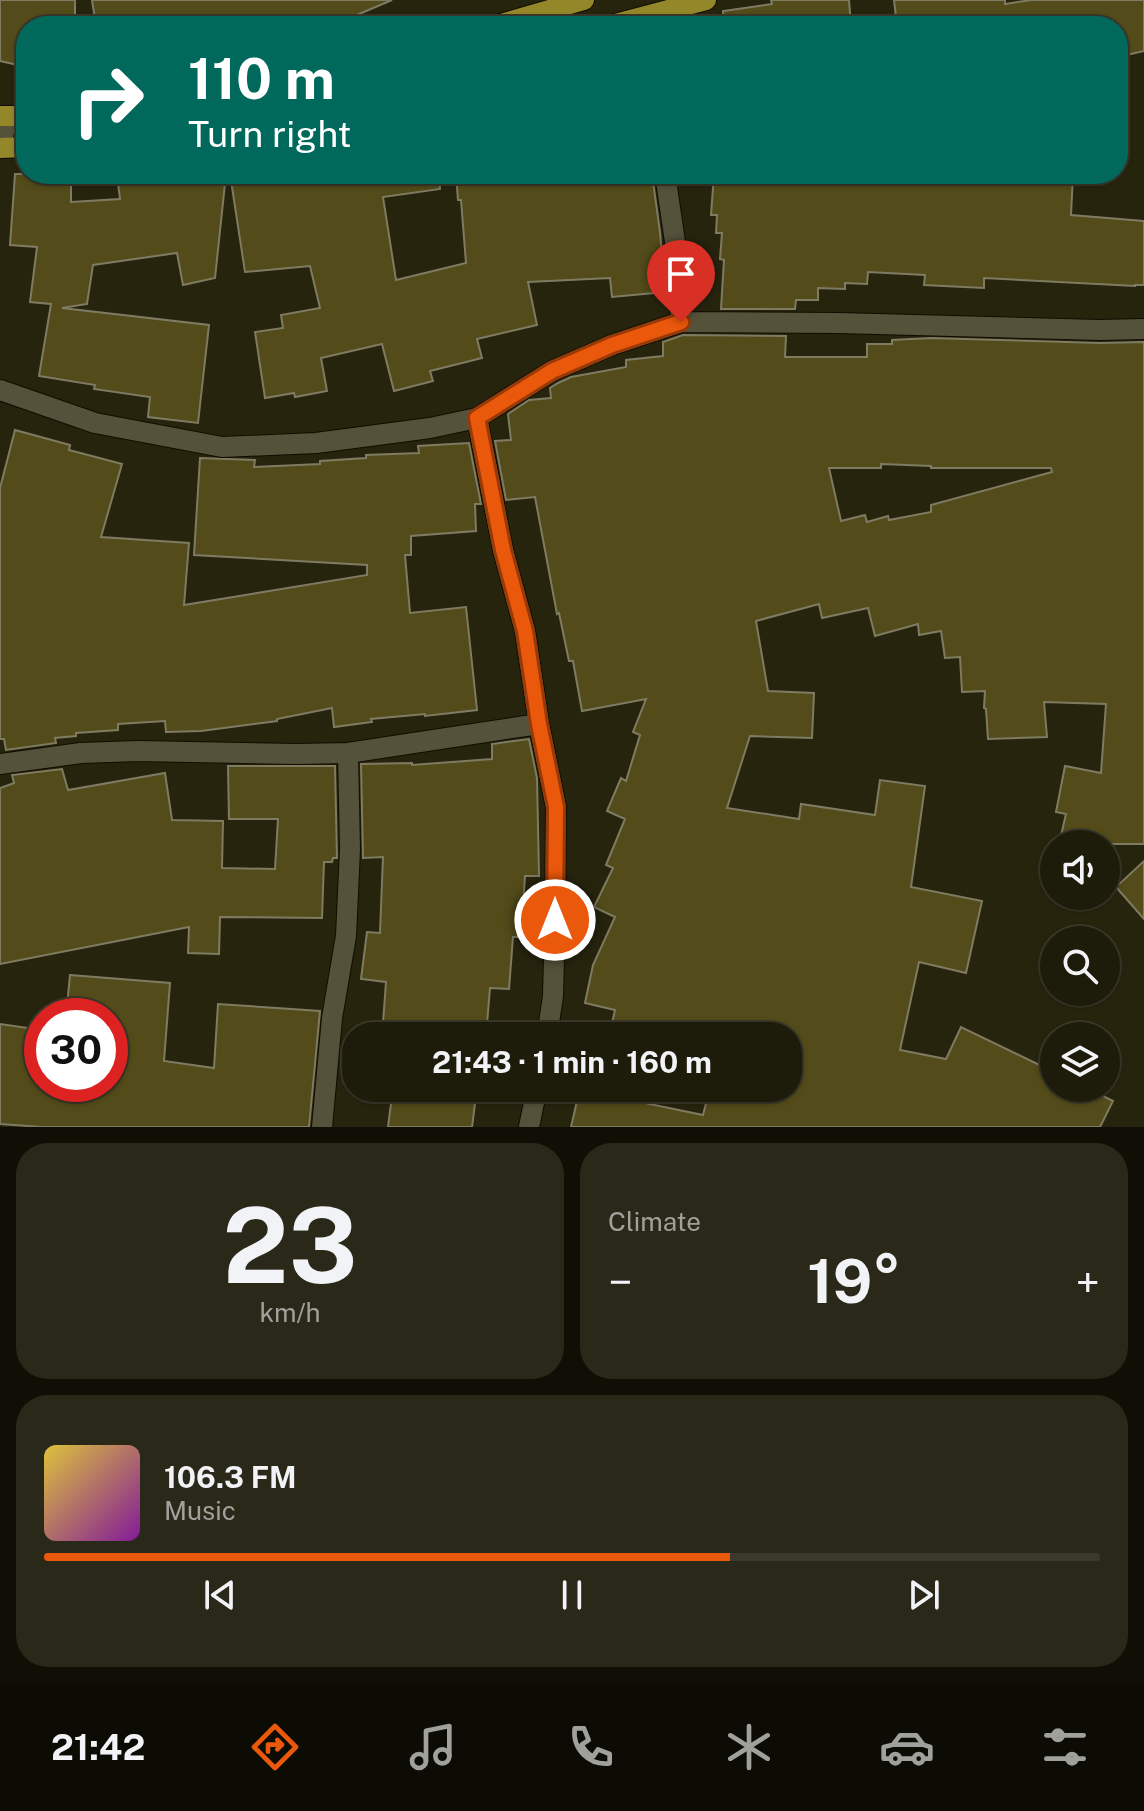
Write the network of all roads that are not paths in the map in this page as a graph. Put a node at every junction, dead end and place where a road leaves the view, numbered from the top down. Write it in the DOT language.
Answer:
graph roads {
  1 [pos="584,0"];
  2 [pos="706,0"];
  3 [pos="529,16"];
  4 [pos="649,16"];
  5 [pos="11,116"];
  6 [pos="0,148"];
  7 [pos="666,184"];
  8 [pos="681,322"];
  9 [pos="1144,329"];
  10 [pos="0,390"];
  11 [pos="477,418"];
  12 [pos="539,724"];
  13 [pos="348,753"];
  14 [pos="0,764"];
  15 [pos="549,1022"];
  16 [pos="534,1102"];
  17 [pos="322,1127"];
  18 [pos="529,1127"];
  1 -- 3 [label="main road"];
  2 -- 4 [label="main road"];
  5 -- 6 [label="street"];
  7 -- 8 [label="street"];
  8 -- 9 [label="street"];
  8 -- 11 [label="street"];
  10 -- 11 [label="street"];
  11 -- 12 [label="street"];
  12 -- 13 [label="street"];
  12 -- 15 [label="street"];
  13 -- 14 [label="street"];
  13 -- 17 [label="street"];
  16 -- 18 [label="street"];
}
